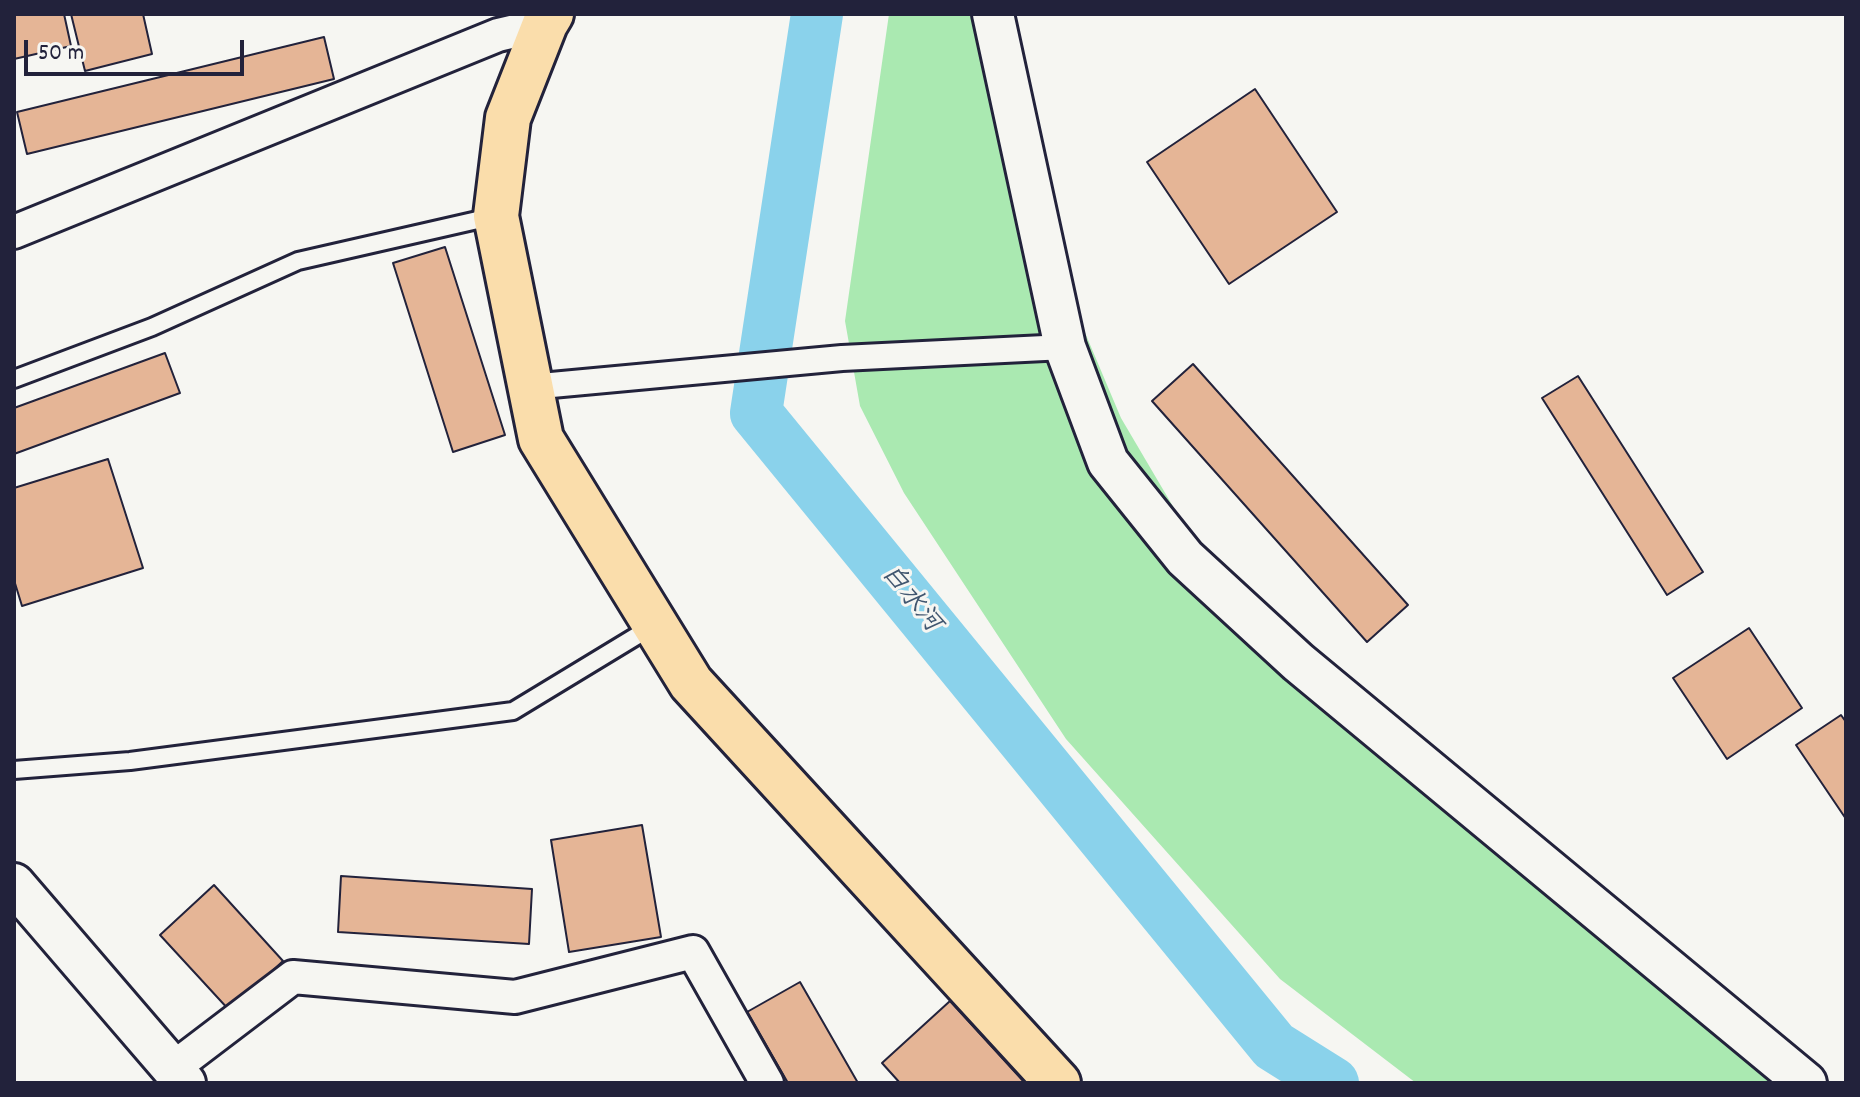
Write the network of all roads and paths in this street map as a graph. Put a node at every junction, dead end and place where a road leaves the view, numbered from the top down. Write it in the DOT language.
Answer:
graph roads {
  1 [pos="993,14"];
  2 [pos="548,19"];
  3 [pos="496,216"];
  4 [pos="14,232"];
  5 [pos="1065,347"];
  6 [pos="14,379"];
  7 [pos="547,385"];
  8 [pos="655,625"];
  9 [pos="14,770"];
  10 [pos="14,884"];
  11 [pos="178,1076"];
  12 [pos="767,1083"];
  13 [pos="1058,1083"];
  14 [pos="1806,1083"];
  1 -- 5 [label="street"];
  2 -- 3 [label="highway"];
  2 -- 4 [label="street"];
  3 -- 6 [label="lane"];
  3 -- 7 [label="highway"];
  5 -- 7 [label="street"];
  5 -- 14 [label="street"];
  7 -- 8 [label="highway"];
  8 -- 9 [label="lane"];
  8 -- 13 [label="highway"];
  10 -- 11 [label="street"];
  11 -- 12 [label="street"];
}
